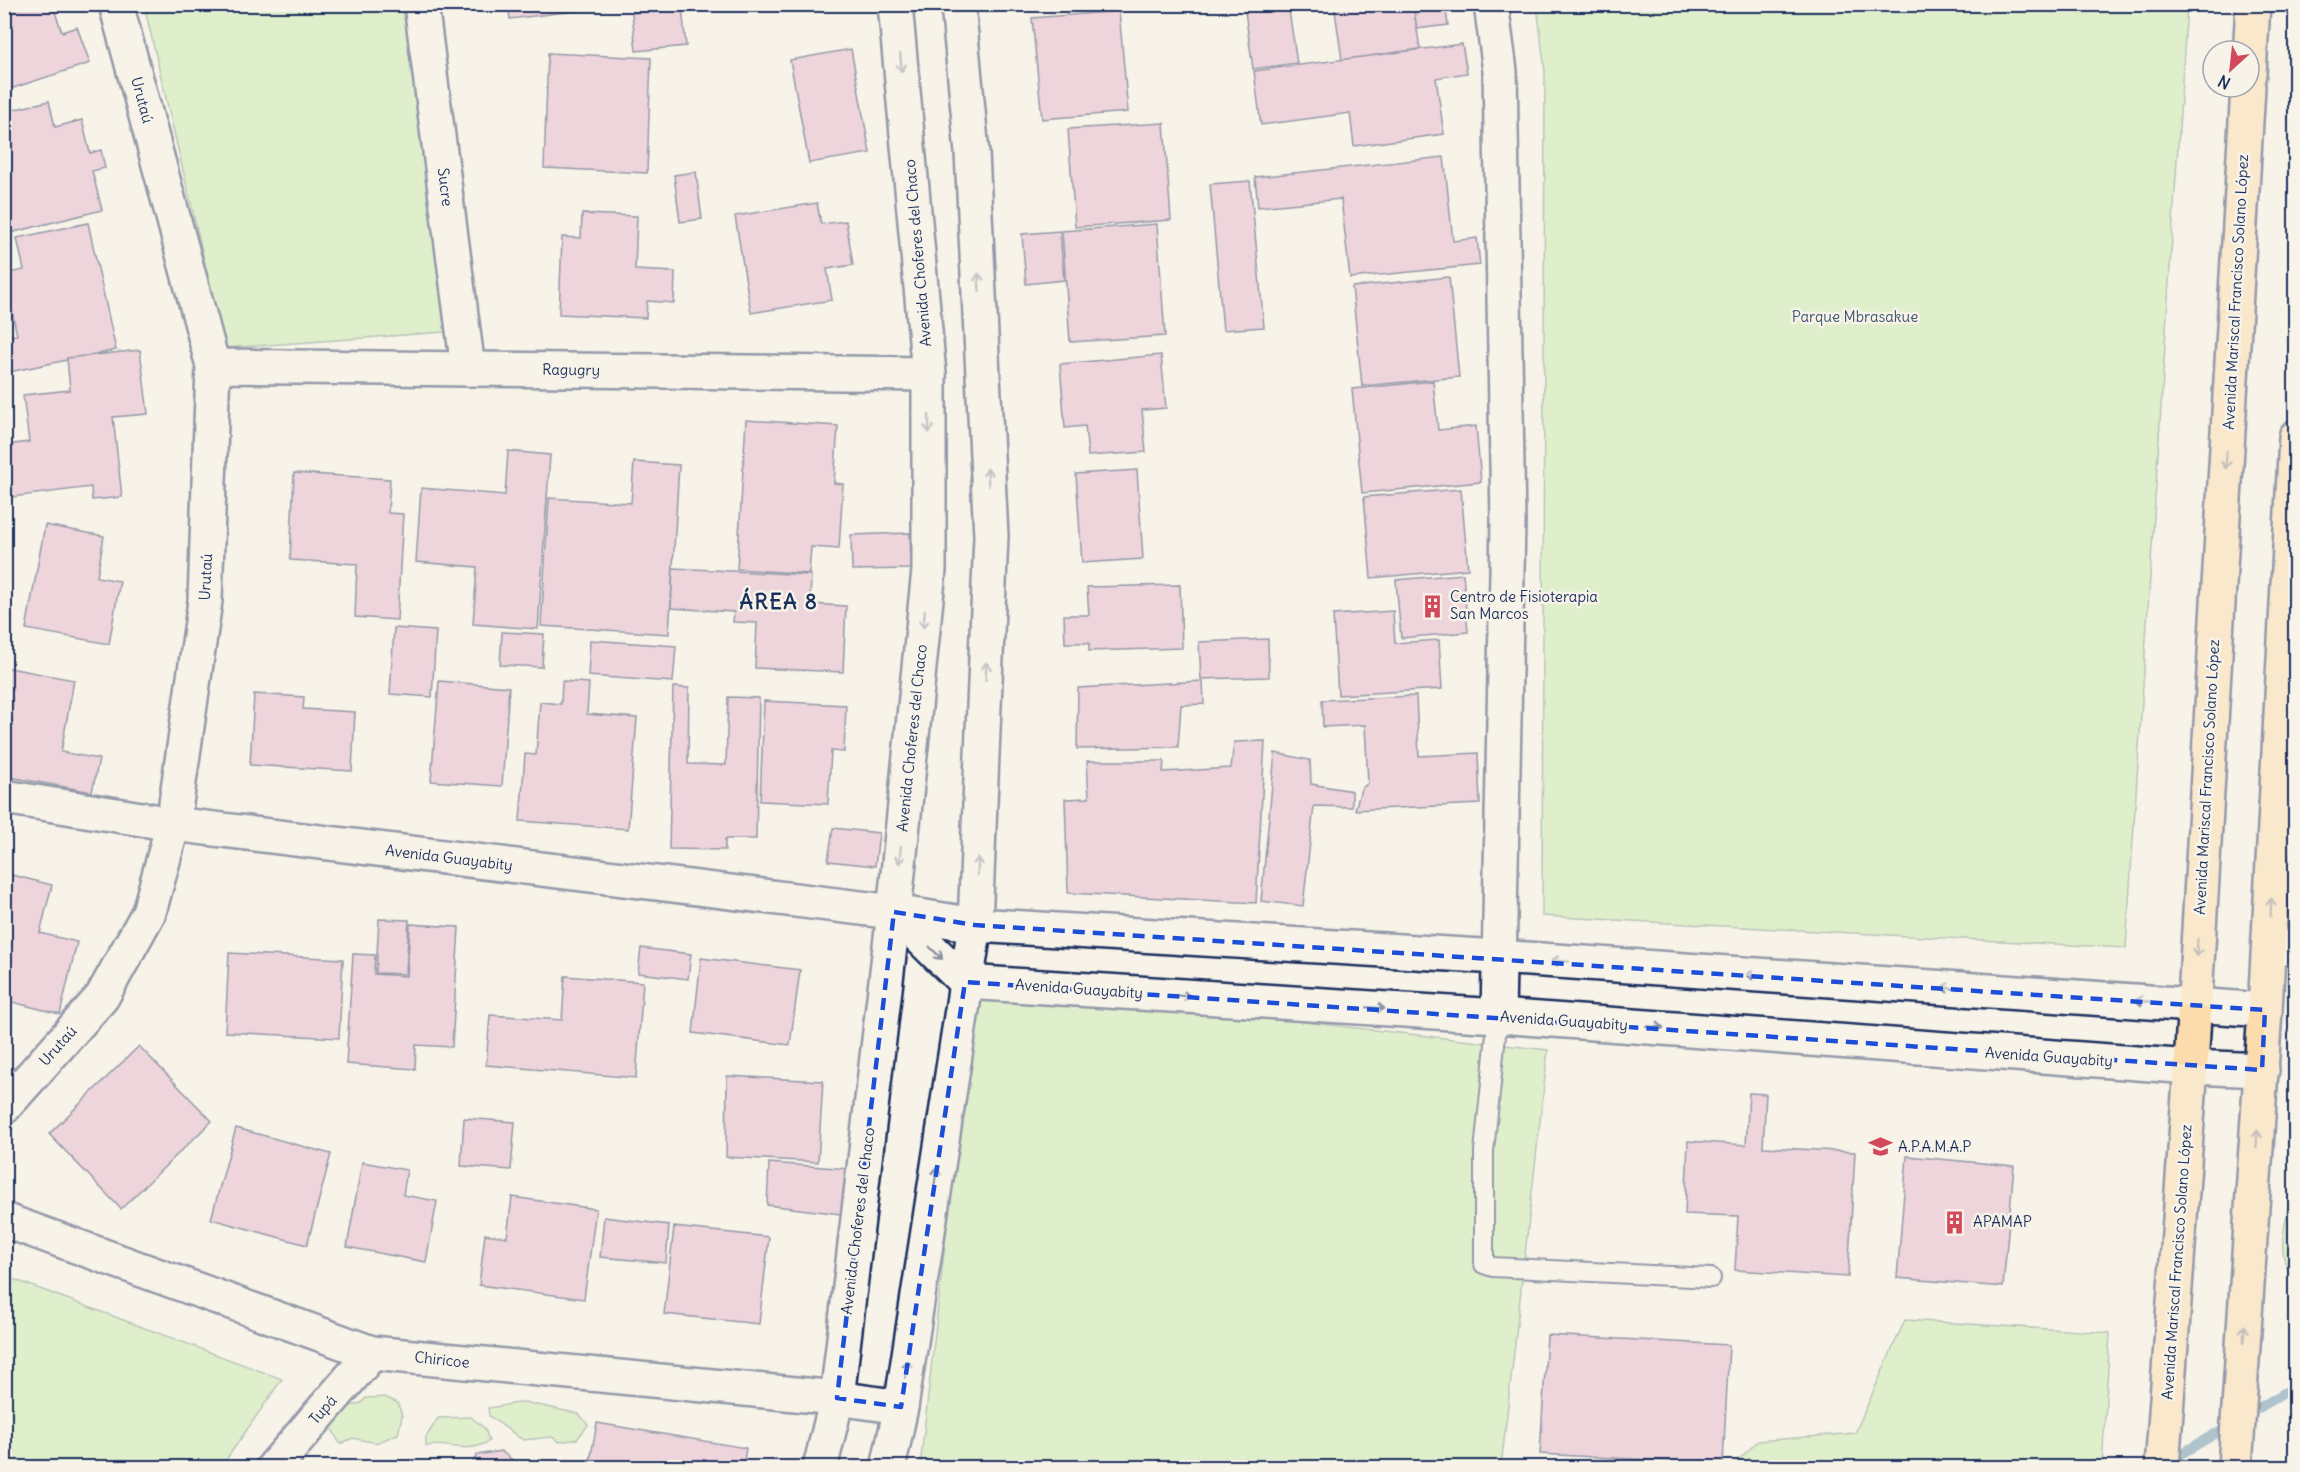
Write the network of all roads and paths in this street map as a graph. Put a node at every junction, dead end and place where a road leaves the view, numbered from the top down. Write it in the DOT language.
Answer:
graph roads {
  1 [pos="116,4"];
  2 [pos="422,4"];
  3 [pos="895,4"];
  4 [pos="958,4"];
  5 [pos="1491,4"];
  6 [pos="2253,4"];
  7 [pos="2251,39"];
  8 [pos="2247,99"];
  9 [pos="213,366"];
  10 [pos="468,369"];
  11 [pos="929,374"];
  12 [pos="2295,437"];
  13 [pos="4,796"];
  14 [pos="173,824"];
  15 [pos="894,912"];
  16 [pos="975,925"];
  17 [pos="2282,948"];
  18 [pos="1498,957"];
  19 [pos="965,982"];
  20 [pos="2194,1005"];
  21 [pos="2265,1010"];
  22 [pos="1498,1016"];
  23 [pos="2191,1067"];
  24 [pos="2262,1070"];
  25 [pos="4,1107"];
  26 [pos="4,1220"];
  27 [pos="1711,1278"];
  28 [pos="372,1353"];
  29 [pos="837,1398"];
  30 [pos="902,1407"];
  31 [pos="2163,1452"];
  32 [pos="2235,1458"];
  33 [pos="273,1467"];
  34 [pos="820,1467"];
  35 [pos="888,1467"];
  1 -- 9 [label="street, Urutaú"];
  2 -- 10 [label="street, Sucre"];
  3 -- 11 [label="street, Avenida Choferes del Chaco, one-way"];
  16 -- 4 [label="street, one-way"];
  5 -- 18 [label="street"];
  6 -- 7 [label="main road"];
  8 -- 20 [label="main road, Avenida Mariscal Francisco Solano López, one-way"];
  9 -- 10 [label="street, Ragugry"];
  9 -- 14 [label="street, Urutaú"];
  10 -- 11 [label="street, Ragugry"];
  11 -- 15 [label="street, Avenida Choferes del Chaco, one-way"];
  17 -- 12 [label="main road, one-way"];
  13 -- 14 [label="street, Avenida Guayabity"];
  14 -- 15 [label="street, Avenida Guayabity"];
  14 -- 25 [label="street, Urutaú"];
  15 -- 16 [label="street, Avenida Guayabity"];
  15 -- 19 [label="street, one-way"];
  15 -- 29 [label="street, Avenida Choferes del Chaco"];
  16 -- 18 [label="street, Avenida Guayabity"];
  16 -- 19 [label="street"];
  17 -- 21 [label="main road"];
  20 -- 18 [label="street, Avenida Guayabity, one-way"];
  18 -- 22 [label="street"];
  19 -- 22 [label="street, Avenida Guayabity, one-way"];
  30 -- 19 [label="street, one-way"];
  20 -- 21 [label="street, Avenida Guayabity"];
  20 -- 23 [label="main road, Avenida Mariscal Francisco Solano López"];
  21 -- 24 [label="main road"];
  22 -- 23 [label="street, Avenida Guayabity, one-way"];
  22 -- 27 [label="lane"];
  23 -- 24 [label="street, Avenida Guayabity"];
  23 -- 31 [label="main road, Avenida Mariscal Francisco Solano López"];
  32 -- 24 [label="main road, one-way"];
  26 -- 28 [label="street, Chiricoe"];
  28 -- 29 [label="street, Chiricoe"];
  28 -- 33 [label="street, Tupá"];
  29 -- 30 [label="street, Chiricoe"];
  29 -- 34 [label="street, Avenida Choferes del Chaco"];
  30 -- 35 [label="street"];
}
